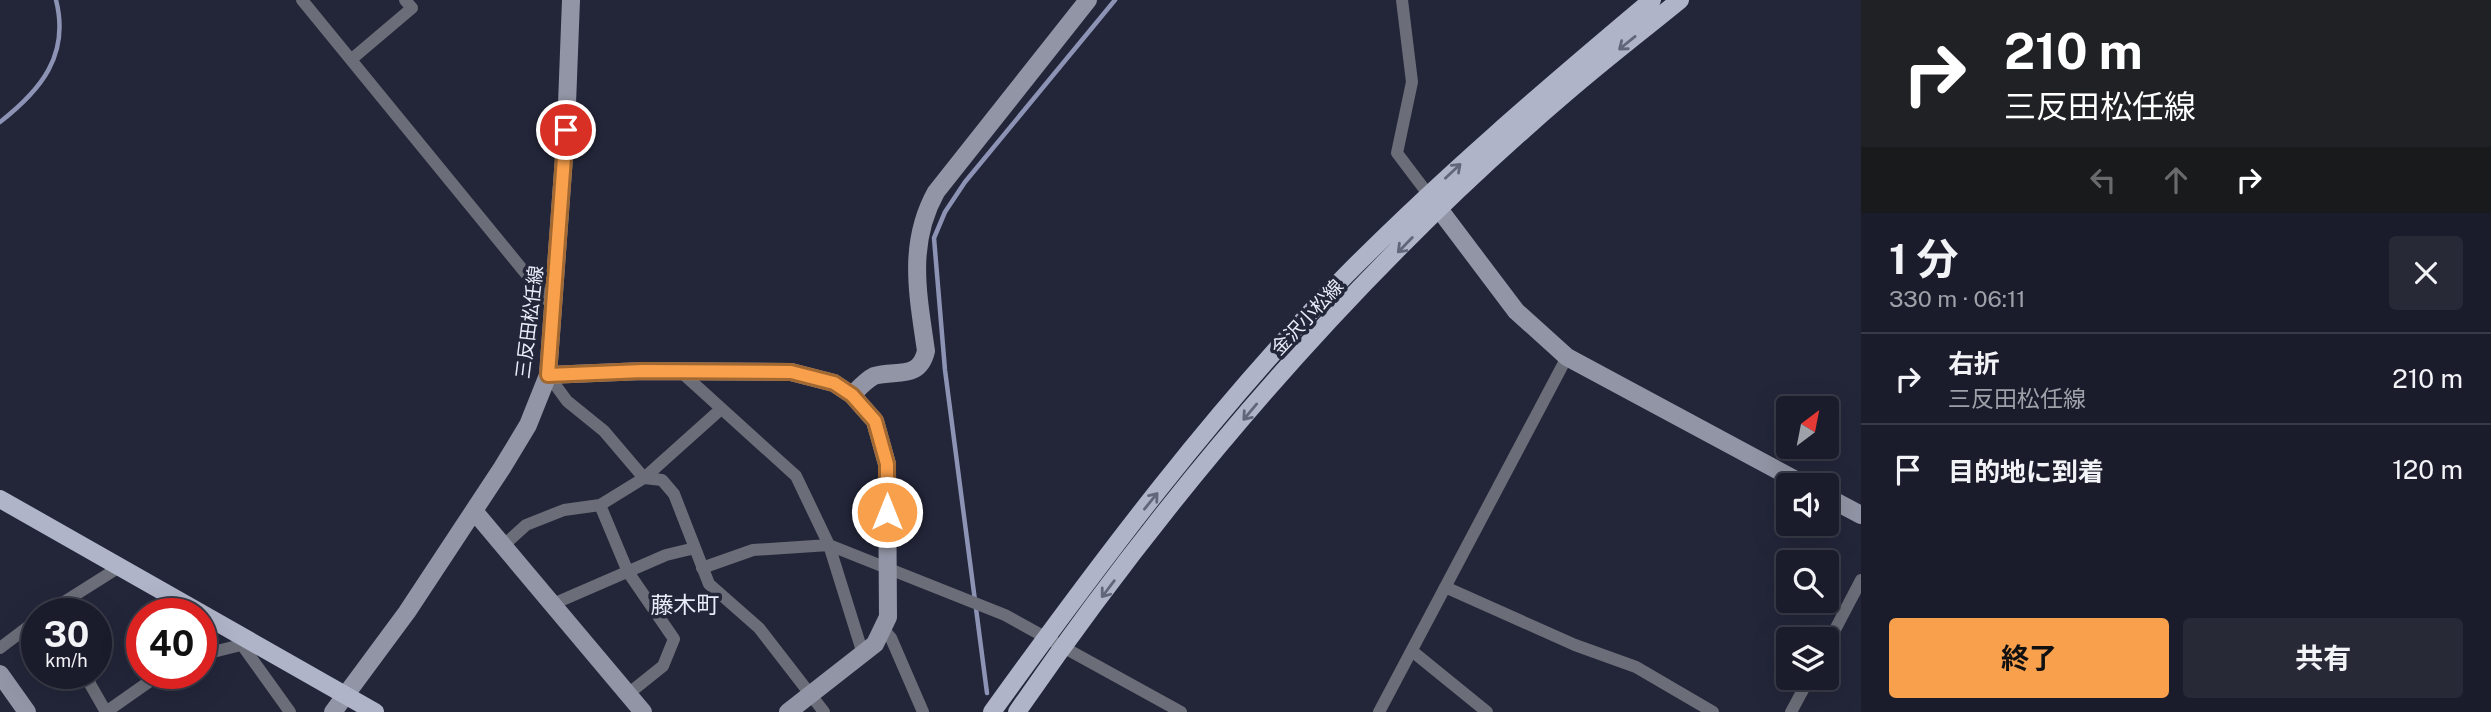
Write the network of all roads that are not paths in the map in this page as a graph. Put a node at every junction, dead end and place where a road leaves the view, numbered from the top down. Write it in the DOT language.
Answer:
graph roads {
  1 [pos="302,0"];
  2 [pos="405,0"];
  3 [pos="571,0"];
  4 [pos="1088,0"];
  5 [pos="1402,0"];
  6 [pos="1652,0"];
  7 [pos="1680,0"];
  8 [pos="353,58"];
  9 [pos="1428,194"];
  10 [pos="1439,210"];
  11 [pos="554,308"];
  12 [pos="1567,357"];
  13 [pos="680,371"];
  14 [pos="548,375"];
  15 [pos="852,395"];
  16 [pos="721,409"];
  17 [pos="1783,473"];
  18 [pos="644,478"];
  19 [pos="0,499"];
  20 [pos="1839,503"];
  21 [pos="600,505"];
  22 [pos="474,511"];
  23 [pos="1861,515"];
  24 [pos="504,545"];
  25 [pos="829,545"];
  26 [pos="695,548"];
  27 [pos="121,566"];
  28 [pos="887,566"];
  29 [pos="702,568"];
  30 [pos="628,572"];
  31 [pos="1861,580"];
  32 [pos="1446,587"];
  33 [pos="73,598"];
  34 [pos="554,604"];
  35 [pos="1836,627"];
  36 [pos="884,630"];
  37 [pos="21,632"];
  38 [pos="1045,638"];
  39 [pos="247,644"];
  40 [pos="0,648"];
  41 [pos="1063,648"];
  42 [pos="217,651"];
  43 [pos="1412,651"];
  44 [pos="863,654"];
  45 [pos="0,674"];
  46 [pos="93,689"];
  47 [pos="139,689"];
  48 [pos="1803,690"];
  49 [pos="628,694"];
  50 [pos="346,696"];
  51 [pos="809,696"];
  52 [pos="27,712"];
  53 [pos="106,712"];
  54 [pos="290,712"];
  55 [pos="333,712"];
  56 [pos="375,712"];
  57 [pos="643,712"];
  58 [pos="788,712"];
  59 [pos="824,712"];
  60 [pos="923,712"];
  61 [pos="992,712"];
  62 [pos="1017,712"];
  63 [pos="1181,712"];
  64 [pos="1378,712"];
  65 [pos="1487,712"];
  66 [pos="1713,712"];
  67 [pos="1791,712"];
  1 -- 8 [label="street"];
  2 -- 8 [label="street"];
  3 -- 11 [label="street, 三反田松任線"];
  4 -- 15 [label="street"];
  5 -- 9 [label="street"];
  9 -- 6 [label="main road, 金沢小松線, one-way"];
  7 -- 10 [label="main road, 金沢小松線, one-way"];
  8 -- 11 [label="street"];
  9 -- 10 [label="street"];
  38 -- 9 [label="main road, 金沢小松線, one-way"];
  10 -- 12 [label="street"];
  10 -- 41 [label="main road, 金沢小松線, one-way"];
  11 -- 14 [label="street, 三反田松任線"];
  12 -- 17 [label="street"];
  12 -- 32 [label="street"];
  13 -- 14 [label="street"];
  13 -- 15 [label="street"];
  13 -- 16 [label="street"];
  14 -- 18 [label="street"];
  14 -- 22 [label="street, 三反田松任線"];
  15 -- 28 [label="street"];
  16 -- 18 [label="street"];
  16 -- 25 [label="street"];
  18 -- 21 [label="street"];
  18 -- 26 [label="street"];
  19 -- 27 [label="main road"];
  20 -- 23 [label="street"];
  21 -- 24 [label="street"];
  21 -- 30 [label="street"];
  22 -- 24 [label="street"];
  22 -- 50 [label="street, 三反田松任線"];
  24 -- 34 [label="street"];
  25 -- 28 [label="street"];
  25 -- 29 [label="street"];
  25 -- 44 [label="street"];
  26 -- 29 [label="street"];
  26 -- 30 [label="street"];
  27 -- 33 [label="street"];
  27 -- 39 [label="main road"];
  28 -- 36 [label="street"];
  28 -- 38 [label="street"];
  29 -- 51 [label="street"];
  30 -- 34 [label="street"];
  30 -- 49 [label="street"];
  31 -- 35 [label="street"];
  32 -- 43 [label="street"];
  32 -- 66 [label="street"];
  34 -- 49 [label="street"];
  36 -- 44 [label="street"];
  36 -- 60 [label="street"];
  37 -- 40 [label="street"];
  38 -- 41 [label="street"];
  38 -- 61 [label="main road, 金沢小松線"];
  39 -- 42 [label="street"];
  39 -- 50 [label="main road"];
  39 -- 54 [label="street"];
  41 -- 62 [label="main road, 金沢小松線"];
  41 -- 63 [label="street"];
  43 -- 64 [label="street"];
  43 -- 65 [label="street"];
  44 -- 51 [label="street"];
  45 -- 52 [label="street"];
  46 -- 53 [label="street"];
  47 -- 53 [label="street"];
  48 -- 67 [label="street"];
  49 -- 57 [label="street"];
  50 -- 55 [label="street, 三反田松任線"];
  50 -- 56 [label="main road"];
  51 -- 58 [label="street"];
  51 -- 59 [label="street"];
}
